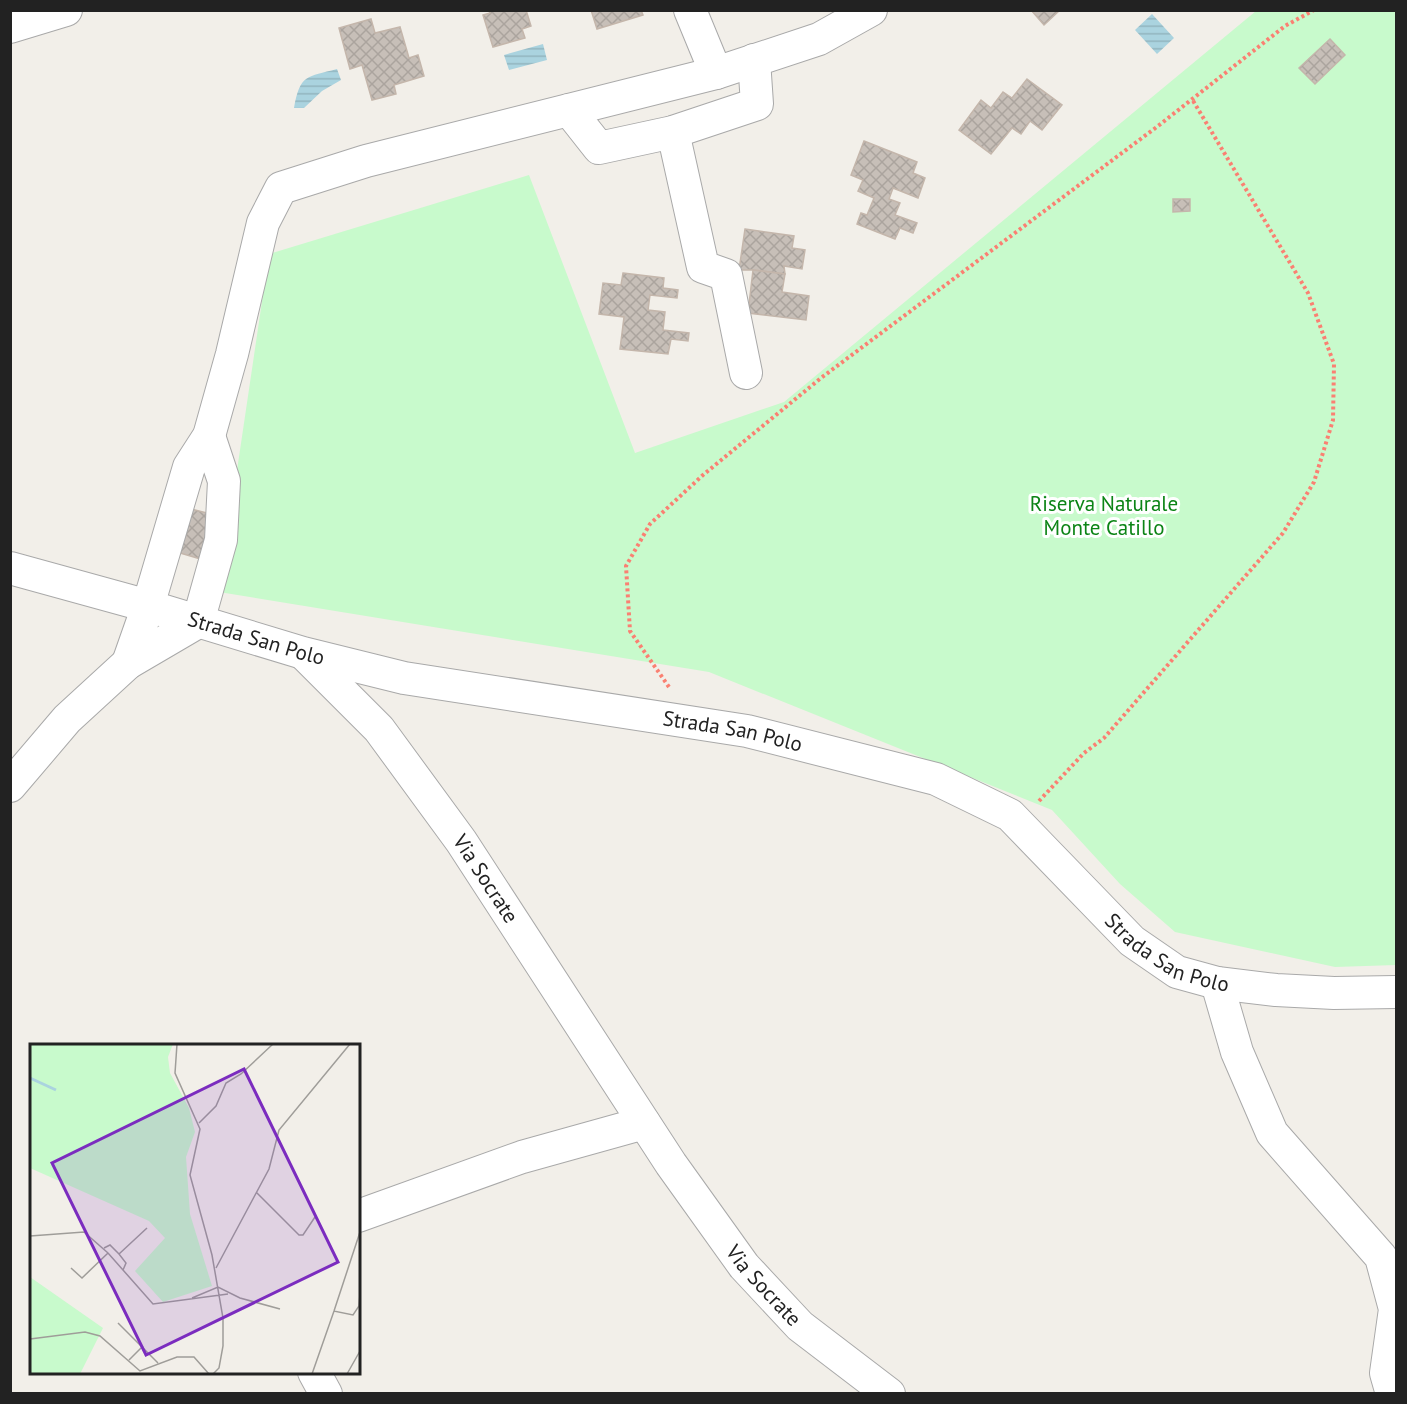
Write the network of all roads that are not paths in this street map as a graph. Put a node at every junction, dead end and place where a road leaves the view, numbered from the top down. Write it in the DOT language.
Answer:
graph roads {
  1 [pos="690,10"];
  2 [pos="871,10"];
  3 [pos="65,11"];
  4 [pos="10,27"];
  5 [pos="754,60"];
  6 [pos="716,73"];
  7 [pos="569,110"];
  8 [pos="673,132"];
  9 [pos="746,373"];
  10 [pos="209,436"];
  11 [pos="10,568"];
  12 [pos="148,606"];
  13 [pos="198,622"];
  14 [pos="303,653"];
  15 [pos="128,663"];
  16 [pos="10,786"];
  17 [pos="1218,983"];
  18 [pos="1396,992"];
  19 [pos="644,1123"];
  20 [pos="360,1215"];
  21 [pos="315,1374"];
  22 [pos="326,1394"];
  23 [pos="889,1394"];
  24 [pos="1392,1394"];
  1 -- 6 [label="street"];
  2 -- 5 [label="street"];
  3 -- 4 [label="street"];
  5 -- 6 [label="street"];
  5 -- 8 [label="street"];
  6 -- 7 [label="street"];
  7 -- 8 [label="street"];
  7 -- 10 [label="street"];
  8 -- 9 [label="street"];
  10 -- 12 [label="street"];
  10 -- 13 [label="street"];
  11 -- 12 [label="street, Strada San Polo"];
  12 -- 13 [label="street, Strada San Polo"];
  12 -- 15 [label="street"];
  13 -- 14 [label="street, Strada San Polo"];
  13 -- 15 [label="street"];
  14 -- 17 [label="street, Strada San Polo"];
  14 -- 19 [label="street, Via Socrate"];
  15 -- 16 [label="street"];
  17 -- 18 [label="street, Strada San Polo"];
  17 -- 24 [label="street"];
  19 -- 20 [label="street"];
  19 -- 23 [label="street, Via Socrate"];
  21 -- 22 [label="street"];
}
